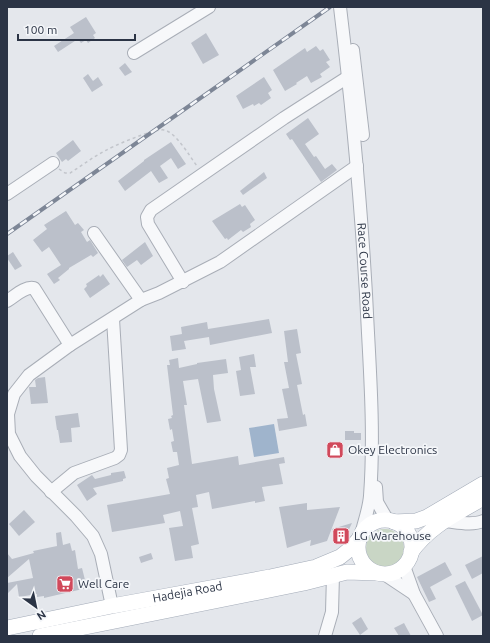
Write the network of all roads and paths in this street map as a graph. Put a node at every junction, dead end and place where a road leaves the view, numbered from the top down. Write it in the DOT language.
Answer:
graph roads {
  1 [pos="209,7"];
  2 [pos="340,7"];
  3 [pos="347,7"];
  4 [pos="134,53"];
  5 [pos="348,77"];
  6 [pos="53,162"];
  7 [pos="357,166"];
  8 [pos="203,174"];
  9 [pos="7,194"];
  10 [pos="94,233"];
  11 [pos="183,282"];
  12 [pos="141,300"];
  13 [pos="7,301"];
  14 [pos="113,319"];
  15 [pos="70,345"];
  16 [pos="10,393"];
  17 [pos="8,434"];
  18 [pos="483,484"];
  19 [pos="51,492"];
  20 [pos="483,498"];
  21 [pos="391,521"];
  22 [pos="444,521"];
  23 [pos="483,522"];
  24 [pos="360,536"];
  25 [pos="408,559"];
  26 [pos="381,574"];
  27 [pos="334,575"];
  28 [pos="414,594"];
  29 [pos="112,606"];
  30 [pos="7,628"];
  31 [pos="40,636"];
  32 [pos="325,636"];
  33 [pos="437,636"];
  1 -- 4 [label="street"];
  2 -- 5 [label="street, Race Course Road"];
  3 -- 21 [label="street, Race Course Road"];
  5 -- 7 [label="street, Race Course Road"];
  5 -- 8 [label="street"];
  6 -- 8 [label="path"];
  6 -- 9 [label="street"];
  7 -- 11 [label="street"];
  7 -- 24 [label="street, Race Course Road"];
  8 -- 11 [label="street"];
  10 -- 12 [label="street"];
  11 -- 12 [label="street"];
  12 -- 14 [label="street"];
  13 -- 15 [label="street"];
  14 -- 15 [label="street"];
  14 -- 19 [label="street"];
  15 -- 16 [label="street"];
  16 -- 17 [label="street"];
  17 -- 19 [label="street"];
  18 -- 21 [label="main road"];
  19 -- 29 [label="street"];
  20 -- 22 [label="main road"];
  21 -- 24 [label="main road"];
  21 -- 25 [label="main road"];
  22 -- 23 [label="street"];
  22 -- 25 [label="main road"];
  24 -- 26 [label="main road"];
  24 -- 29 [label="main road, Hadejia Road"];
  25 -- 26 [label="main road"];
  25 -- 28 [label="street"];
  26 -- 27 [label="main road, Hadejia Road"];
  26 -- 28 [label="street"];
  27 -- 31 [label="main road, Hadejia Road"];
  27 -- 32 [label="street"];
  28 -- 33 [label="street"];
  29 -- 30 [label="main road, Hadejia Road"];
}
